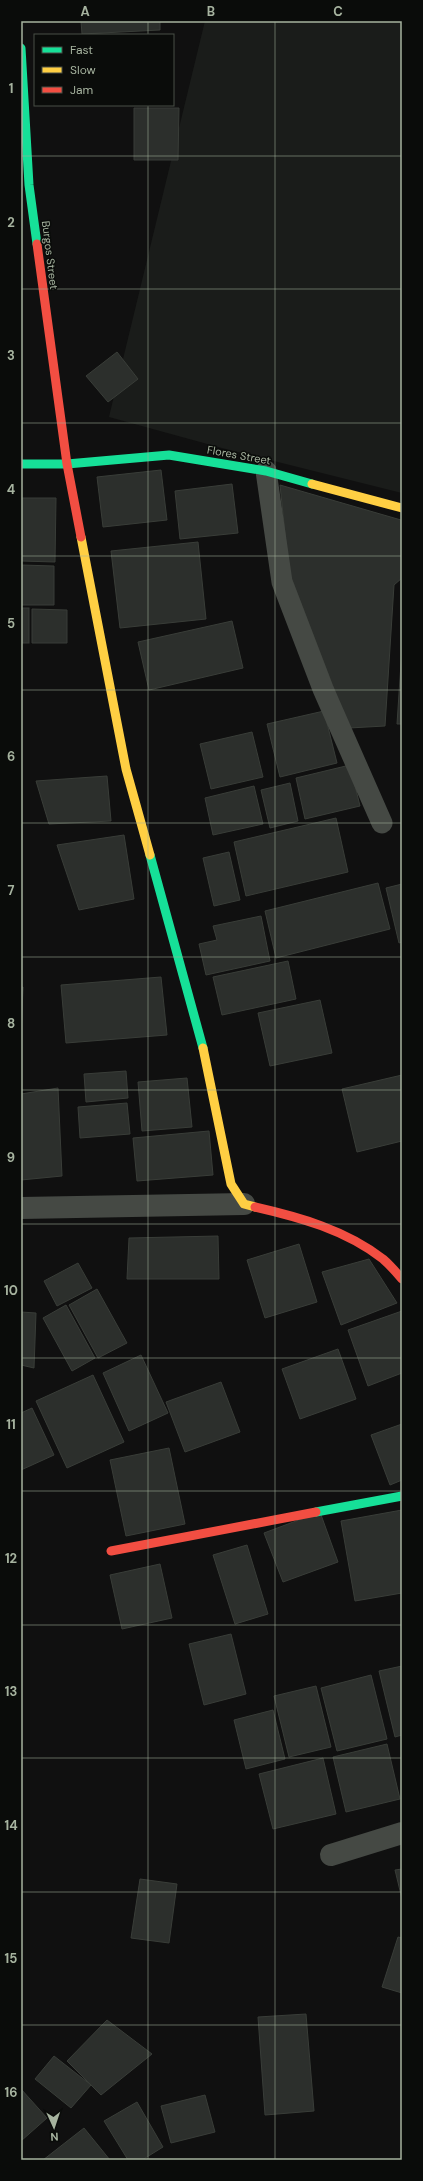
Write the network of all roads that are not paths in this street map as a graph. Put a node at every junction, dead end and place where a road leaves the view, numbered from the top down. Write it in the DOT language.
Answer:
graph roads {
  1 [pos="21,48"];
  2 [pos="21,464"];
  3 [pos="67,464"];
  4 [pos="266,471"];
  5 [pos="402,508"];
  6 [pos="382,823"];
  7 [pos="244,1204"];
  8 [pos="21,1208"];
  9 [pos="402,1279"];
  10 [pos="402,1496"];
  11 [pos="111,1551"];
  12 [pos="402,1833"];
  13 [pos="331,1855"];
  1 -- 3 [label="street, Burgos Street"];
  2 -- 3 [label="street, Flores Street"];
  3 -- 4 [label="street, Flores Street"];
  3 -- 7 [label="street, Burgos Street"];
  4 -- 5 [label="street, Flores Street"];
  4 -- 6 [label="lane"];
  7 -- 8 [label="street"];
  7 -- 9 [label="street"];
  10 -- 11 [label="street"];
  12 -- 13 [label="street"];
}
